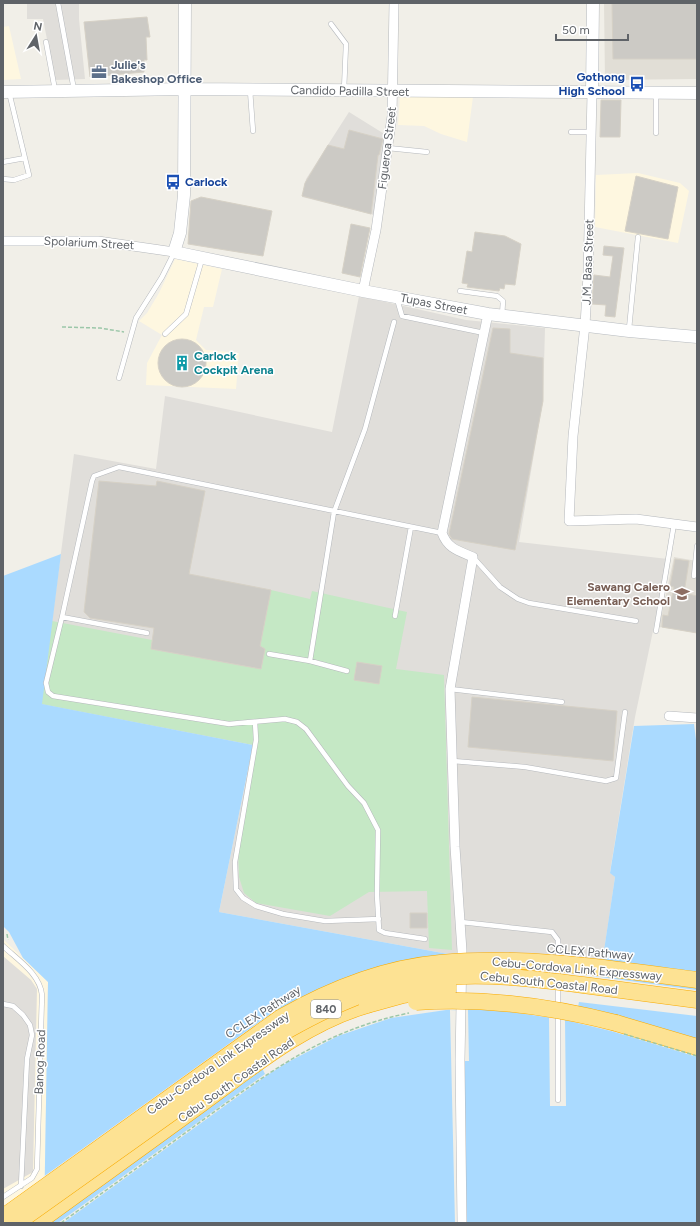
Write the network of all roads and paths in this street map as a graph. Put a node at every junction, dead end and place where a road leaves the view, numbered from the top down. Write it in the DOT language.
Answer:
graph roads {
  1 [pos="58,3"];
  2 [pos="185,3"];
  3 [pos="388,3"];
  4 [pos="394,3"];
  5 [pos="593,3"];
  6 [pos="331,24"];
  7 [pos="46,42"];
  8 [pos="186,89"];
  9 [pos="74,90"];
  10 [pos="250,90"];
  11 [pos="55,91"];
  12 [pos="344,91"];
  13 [pos="6,92"];
  14 [pos="393,92"];
  15 [pos="656,92"];
  16 [pos="592,93"];
  17 [pos="697,93"];
  18 [pos="253,131"];
  19 [pos="571,132"];
  20 [pos="592,132"];
  21 [pos="656,133"];
  22 [pos="388,148"];
  23 [pos="427,152"];
  24 [pos="25,158"];
  25 [pos="3,162"];
  26 [pos="3,178"];
  27 [pos="638,238"];
  28 [pos="3,241"];
  29 [pos="174,252"];
  30 [pos="203,257"];
  31 [pos="363,291"];
  32 [pos="460,291"];
  33 [pos="397,297"];
  34 [pos="488,314"];
  35 [pos="502,316"];
  36 [pos="394,322"];
  37 [pos="585,325"];
  38 [pos="62,327"];
  39 [pos="629,331"];
  40 [pos="484,333"];
  41 [pos="131,334"];
  42 [pos="165,334"];
  43 [pos="697,337"];
  44 [pos="118,378"];
  45 [pos="334,512"];
  46 [pos="674,524"];
  47 [pos="411,527"];
  48 [pos="697,527"];
  49 [pos="442,533"];
  50 [pos="697,546"];
  51 [pos="472,557"];
  52 [pos="694,576"];
  53 [pos="394,616"];
  54 [pos="62,617"];
  55 [pos="636,620"];
  56 [pos="656,631"];
  57 [pos="147,633"];
  58 [pos="269,654"];
  59 [pos="310,661"];
  60 [pos="347,671"];
  61 [pos="450,689"];
  62 [pos="562,702"];
  63 [pos="625,712"];
  64 [pos="669,716"];
  65 [pos="697,718"];
  66 [pos="255,722"];
  67 [pos="453,761"];
  68 [pos="379,919"];
  69 [pos="461,922"];
  70 [pos="425,939"];
  71 [pos="3,946"];
  72 [pos="697,980"];
  73 [pos="697,1000"];
  74 [pos="3,1004"];
  75 [pos="363,1006"];
  76 [pos="697,1010"];
  77 [pos="409,1013"];
  78 [pos="618,1032"];
  79 [pos="697,1047"];
  80 [pos="697,1056"];
  81 [pos="558,1100"];
  82 [pos="21,1186"];
  83 [pos="3,1197"];
  84 [pos="3,1217"];
  85 [pos="17,1223"];
  86 [pos="37,1223"];
  87 [pos="61,1223"];
  88 [pos="462,1223"];
  1 -- 9 [label="lane"];
  2 -- 8 [label="street"];
  3 -- 4 [label="street"];
  4 -- 14 [label="street, Figueroa Street"];
  5 -- 16 [label="street, J.M. Basa Street"];
  6 -- 12 [label="lane"];
  7 -- 11 [label="lane"];
  8 -- 9 [label="street, Candido Padilla Street"];
  8 -- 10 [label="street, Candido Padilla Street"];
  8 -- 29 [label="street"];
  9 -- 11 [label="street, Candido Padilla Street"];
  10 -- 12 [label="street, Candido Padilla Street"];
  10 -- 18 [label="lane"];
  11 -- 13 [label="street, Candido Padilla Street"];
  12 -- 14 [label="street, Candido Padilla Street"];
  13 -- 24 [label="lane"];
  14 -- 16 [label="street, Candido Padilla Street"];
  14 -- 22 [label="street, Figueroa Street"];
  15 -- 16 [label="street, Candido Padilla Street"];
  15 -- 17 [label="street, Candido Padilla Street"];
  15 -- 21 [label="lane"];
  16 -- 20 [label="street, J.M. Basa Street"];
  19 -- 20 [label="lane"];
  20 -- 37 [label="street, J.M. Basa Street"];
  22 -- 23 [label="lane"];
  22 -- 31 [label="street, Figueroa Street"];
  24 -- 25 [label="lane"];
  24 -- 26 [label="lane"];
  27 -- 39 [label="lane"];
  28 -- 29 [label="street, Spolarium Street"];
  29 -- 30 [label="street, Tupas Street"];
  29 -- 41 [label="lane"];
  30 -- 31 [label="street, Tupas Street"];
  30 -- 42 [label="lane"];
  31 -- 33 [label="street, Tupas Street"];
  32 -- 35 [label="lane"];
  33 -- 34 [label="street, Tupas Street"];
  33 -- 40 [label="lane"];
  34 -- 35 [label="street, Tupas Street"];
  34 -- 40 [label="street"];
  35 -- 37 [label="street, Tupas Street"];
  36 -- 45 [label="lane"];
  37 -- 39 [label="street, Tupas Street"];
  37 -- 46 [label="street, J.M. Basa Street"];
  38 -- 41 [label="path"];
  39 -- 43 [label="street, Tupas Street"];
  40 -- 49 [label="street"];
  41 -- 44 [label="lane"];
  45 -- 47 [label="lane"];
  45 -- 54 [label="lane"];
  45 -- 59 [label="lane"];
  46 -- 48 [label="street"];
  46 -- 56 [label="lane"];
  47 -- 49 [label="lane"];
  47 -- 53 [label="lane"];
  49 -- 51 [label="street"];
  50 -- 52 [label="lane"];
  51 -- 55 [label="lane"];
  51 -- 61 [label="street"];
  54 -- 57 [label="lane"];
  54 -- 66 [label="lane"];
  58 -- 59 [label="lane"];
  59 -- 60 [label="lane"];
  61 -- 62 [label="lane"];
  61 -- 67 [label="street"];
  63 -- 67 [label="lane"];
  64 -- 65 [label="street"];
  66 -- 68 [label="lane"];
  66 -- 68 [label="lane"];
  67 -- 69 [label="street"];
  68 -- 70 [label="lane"];
  69 -- 81 [label="lane"];
  69 -- 88 [label="street"];
  71 -- 82 [label="lane, Banog Road"];
  72 -- 84 [label="highway, Cebu-Cordova Link Expressway, bridge"];
  73 -- 85 [label="highway, Cebu South Coastal Road / 840, bridge"];
  74 -- 82 [label="lane"];
  75 -- 76 [label="highway, Cebu South Coastal Road / 840, bridge"];
  75 -- 79 [label="highway, bridge"];
  75 -- 86 [label="highway, Cebu South Coastal Road / 840"];
  77 -- 87 [label="path, bridge"];
  78 -- 80 [label="path, bridge"];
  82 -- 83 [label="lane, Banog Road"];
}
